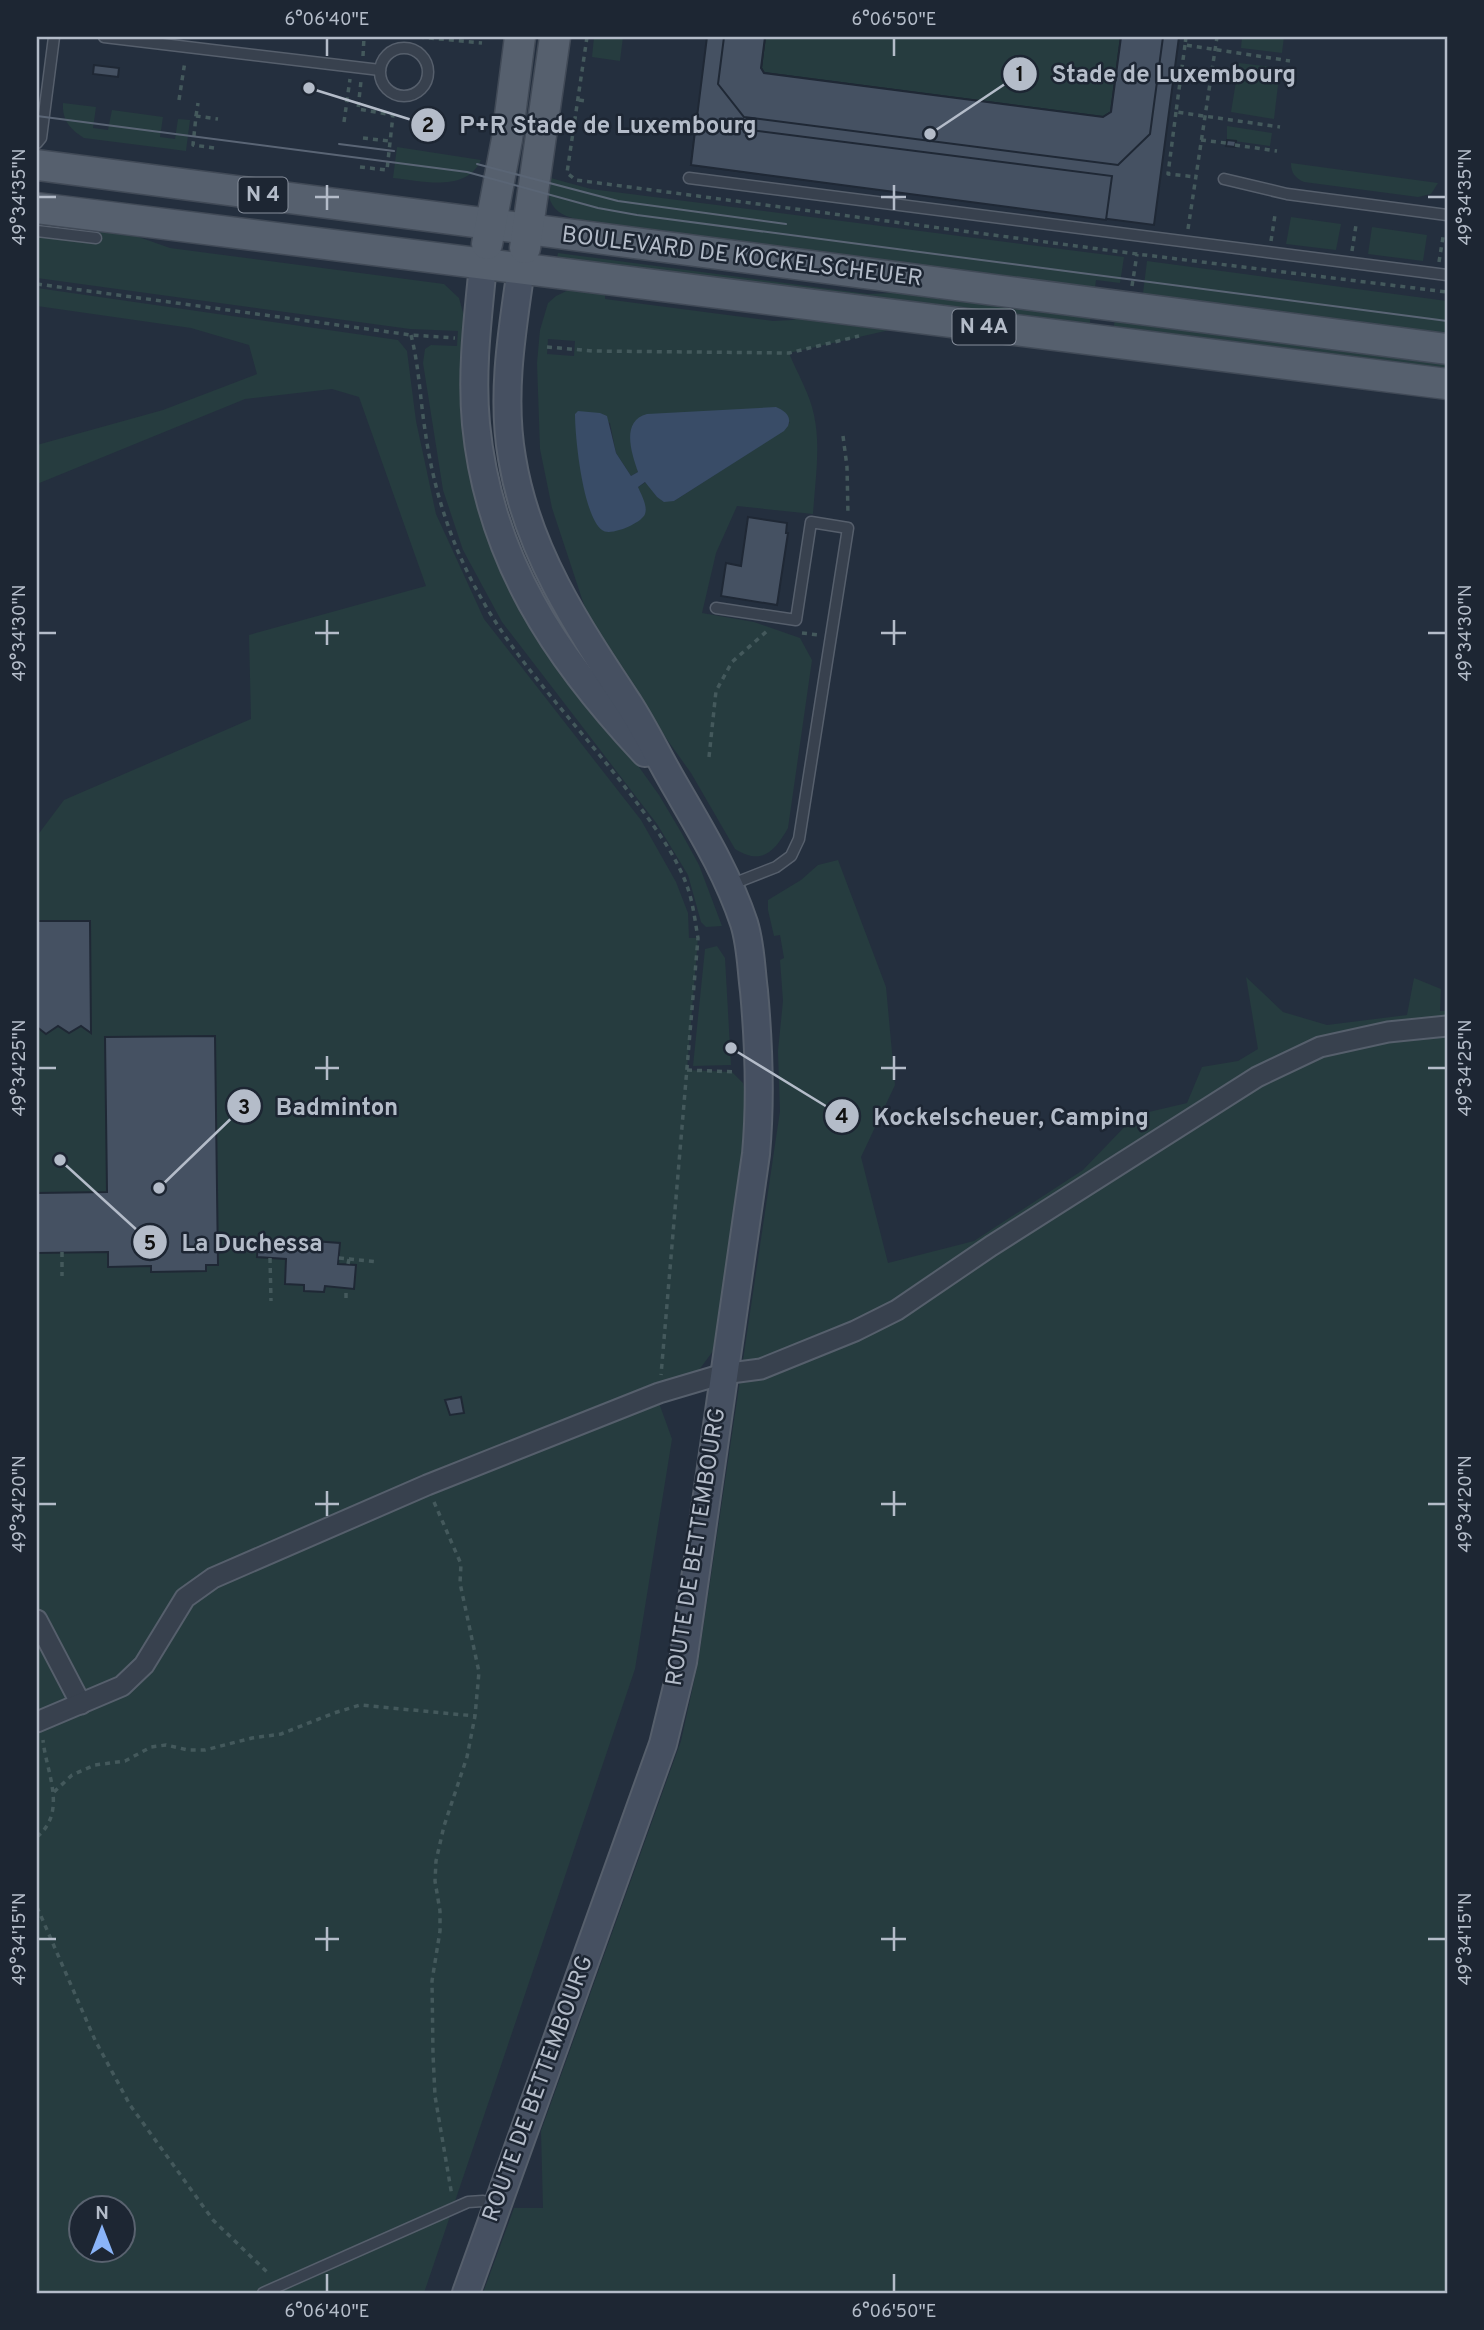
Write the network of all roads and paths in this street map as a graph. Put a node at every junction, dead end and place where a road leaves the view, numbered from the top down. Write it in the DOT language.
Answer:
graph roads {
  1 [pos="54,37"];
  2 [pos="104,37"];
  3 [pos="364,37"];
  4 [pos="419,37"];
  5 [pos="520,37"];
  6 [pos="555,37"];
  7 [pos="587,37"];
  8 [pos="1186,37"];
  9 [pos="1217,37"];
  10 [pos="482,43"];
  11 [pos="1185,45"];
  12 [pos="187,48"];
  13 [pos="1215,49"];
  14 [pos="1290,61"];
  15 [pos="357,68"];
  16 [pos="380,70"];
  17 [pos="179,100"];
  18 [pos="579,100"];
  19 [pos="586,101"];
  20 [pos="198,103"];
  21 [pos="1176,112"];
  22 [pos="196,116"];
  23 [pos="1205,116"];
  24 [pos="218,118"];
  25 [pos="344,122"];
  26 [pos="1280,127"];
  27 [pos="363,138"];
  28 [pos="1201,140"];
  29 [pos="389,141"];
  30 [pos="37,143"];
  31 [pos="1226,143"];
  32 [pos="1235,145"];
  33 [pos="214,148"];
  34 [pos="1277,152"];
  35 [pos="37,165"];
  36 [pos="360,167"];
  37 [pos="1196,177"];
  38 [pos="689,178"];
  39 [pos="1224,179"];
  40 [pos="1447,202"];
  41 [pos="37,208"];
  42 [pos="1275,215"];
  43 [pos="1447,216"];
  44 [pos="489,225"];
  45 [pos="1356,225"];
  46 [pos="37,230"];
  47 [pos="528,230"];
  48 [pos="1443,237"];
  49 [pos="96,238"];
  50 [pos="1186,241"];
  51 [pos="1271,242"];
  52 [pos="1352,252"];
  53 [pos="1439,263"];
  54 [pos="483,265"];
  55 [pos="521,269"];
  56 [pos="1447,275"];
  57 [pos="37,284"];
  58 [pos="1447,292"];
  59 [pos="828,308"];
  60 [pos="761,310"];
  61 [pos="869,334"];
  62 [pos="411,335"];
  63 [pos="457,338"];
  64 [pos="547,347"];
  65 [pos="1447,349"];
  66 [pos="1447,384"];
  67 [pos="843,436"];
  68 [pos="848,528"];
  69 [pos="716,608"];
  70 [pos="776,628"];
  71 [pos="790,631"];
  72 [pos="831,637"];
  73 [pos="709,757"];
  74 [pos="675,785"];
  75 [pos="730,885"];
  76 [pos="1447,1026"];
  77 [pos="687,1070"];
  78 [pos="760,1072"];
  79 [pos="62,1252"];
  80 [pos="270,1258"];
  81 [pos="339,1258"];
  82 [pos="378,1262"];
  83 [pos="62,1276"];
  84 [pos="346,1288"];
  85 [pos="346,1298"];
  86 [pos="271,1301"];
  87 [pos="723,1374"];
  88 [pos="659,1393"];
  89 [pos="427,1485"];
  90 [pos="37,1620"];
  91 [pos="81,1704"];
  92 [pos="475,1716"];
  93 [pos="39,1721"];
  94 [pos="54,1792"];
  95 [pos="37,1837"];
  96 [pos="37,1907"];
  97 [pos="497,2205"];
  98 [pos="454,2209"];
  99 [pos="281,2285"];
  100 [pos="263,2293"];
  101 [pos="466,2293"];
  1 -- 30 [label="lane"];
  2 -- 12 [label="lane"];
  3 -- 15 [label="path"];
  4 -- 10 [label="path"];
  5 -- 44 [label="main road"];
  6 -- 47 [label="main road"];
  7 -- 18 [label="path"];
  8 -- 11 [label="path"];
  9 -- 13 [label="path"];
  11 -- 13 [label="path"];
  11 -- 21 [label="path"];
  12 -- 15 [label="lane"];
  12 -- 17 [label="path"];
  13 -- 14 [label="path"];
  13 -- 23 [label="path"];
  15 -- 16 [label="lane"];
  15 -- 25 [label="path"];
  15 -- 29 [label="path"];
  16 -- 16 [label="lane"];
  18 -- 19 [label="path"];
  18 -- 58 [label="path"];
  20 -- 22 [label="path"];
  21 -- 23 [label="path"];
  21 -- 37 [label="path"];
  22 -- 24 [label="path"];
  22 -- 33 [label="path"];
  23 -- 26 [label="path"];
  23 -- 28 [label="path"];
  27 -- 29 [label="path"];
  28 -- 31 [label="path"];
  28 -- 37 [label="path"];
  29 -- 36 [label="path"];
  32 -- 34 [label="path"];
  35 -- 44 [label="main road, BOULEVARD DE KOCKELSCHEUER / N 4"];
  37 -- 50 [label="path"];
  38 -- 50 [label="lane"];
  39 -- 43 [label="lane"];
  40 -- 43 [label="lane"];
  41 -- 54 [label="main road, BOULEVARD DE KOCKELSCHEUER / N 4"];
  42 -- 51 [label="path"];
  44 -- 47 [label="main road, BOULEVARD DE KOCKELSCHEUER / N 4"];
  44 -- 54 [label="main road"];
  45 -- 52 [label="path"];
  46 -- 49 [label="lane"];
  47 -- 55 [label="main road"];
  47 -- 65 [label="main road, BOULEVARD DE KOCKELSCHEUER / N 4A"];
  48 -- 53 [label="path"];
  50 -- 56 [label="lane"];
  54 -- 55 [label="main road, BOULEVARD DE KOCKELSCHEUER / N 4"];
  54 -- 74 [label="main road, ROUTE DE BETTEMBOURG"];
  55 -- 59 [label="main road, BOULEVARD DE KOCKELSCHEUER / N 4A"];
  55 -- 74 [label="main road, ROUTE DE BETTEMBOURG"];
  57 -- 62 [label="path"];
  59 -- 60 [label="lane"];
  59 -- 66 [label="main road, BOULEVARD DE KOCKELSCHEUER / N 4A"];
  61 -- 64 [label="path"];
  62 -- 63 [label="path"];
  62 -- 77 [label="path"];
  67 -- 68 [label="path"];
  68 -- 69 [label="lane"];
  68 -- 72 [label="lane"];
  70 -- 73 [label="path"];
  71 -- 72 [label="path"];
  72 -- 75 [label="lane"];
  74 -- 75 [label="main road, ROUTE DE BETTEMBOURG"];
  75 -- 78 [label="main road, ROUTE DE BETTEMBOURG"];
  76 -- 87 [label="street"];
  77 -- 78 [label="path"];
  77 -- 88 [label="path"];
  78 -- 87 [label="main road, ROUTE DE BETTEMBOURG"];
  79 -- 83 [label="path"];
  80 -- 86 [label="path"];
  81 -- 82 [label="path"];
  84 -- 85 [label="path"];
  87 -- 88 [label="street"];
  87 -- 97 [label="main road, ROUTE DE BETTEMBOURG"];
  88 -- 89 [label="street"];
  89 -- 91 [label="street"];
  89 -- 92 [label="path"];
  90 -- 91 [label="street"];
  91 -- 93 [label="street"];
  92 -- 94 [label="path"];
  92 -- 98 [label="path"];
  93 -- 94 [label="path"];
  94 -- 95 [label="path"];
  96 -- 99 [label="path"];
  97 -- 98 [label="lane"];
  97 -- 101 [label="main road, ROUTE DE BETTEMBOURG"];
  98 -- 99 [label="lane"];
  99 -- 100 [label="lane"];
}
